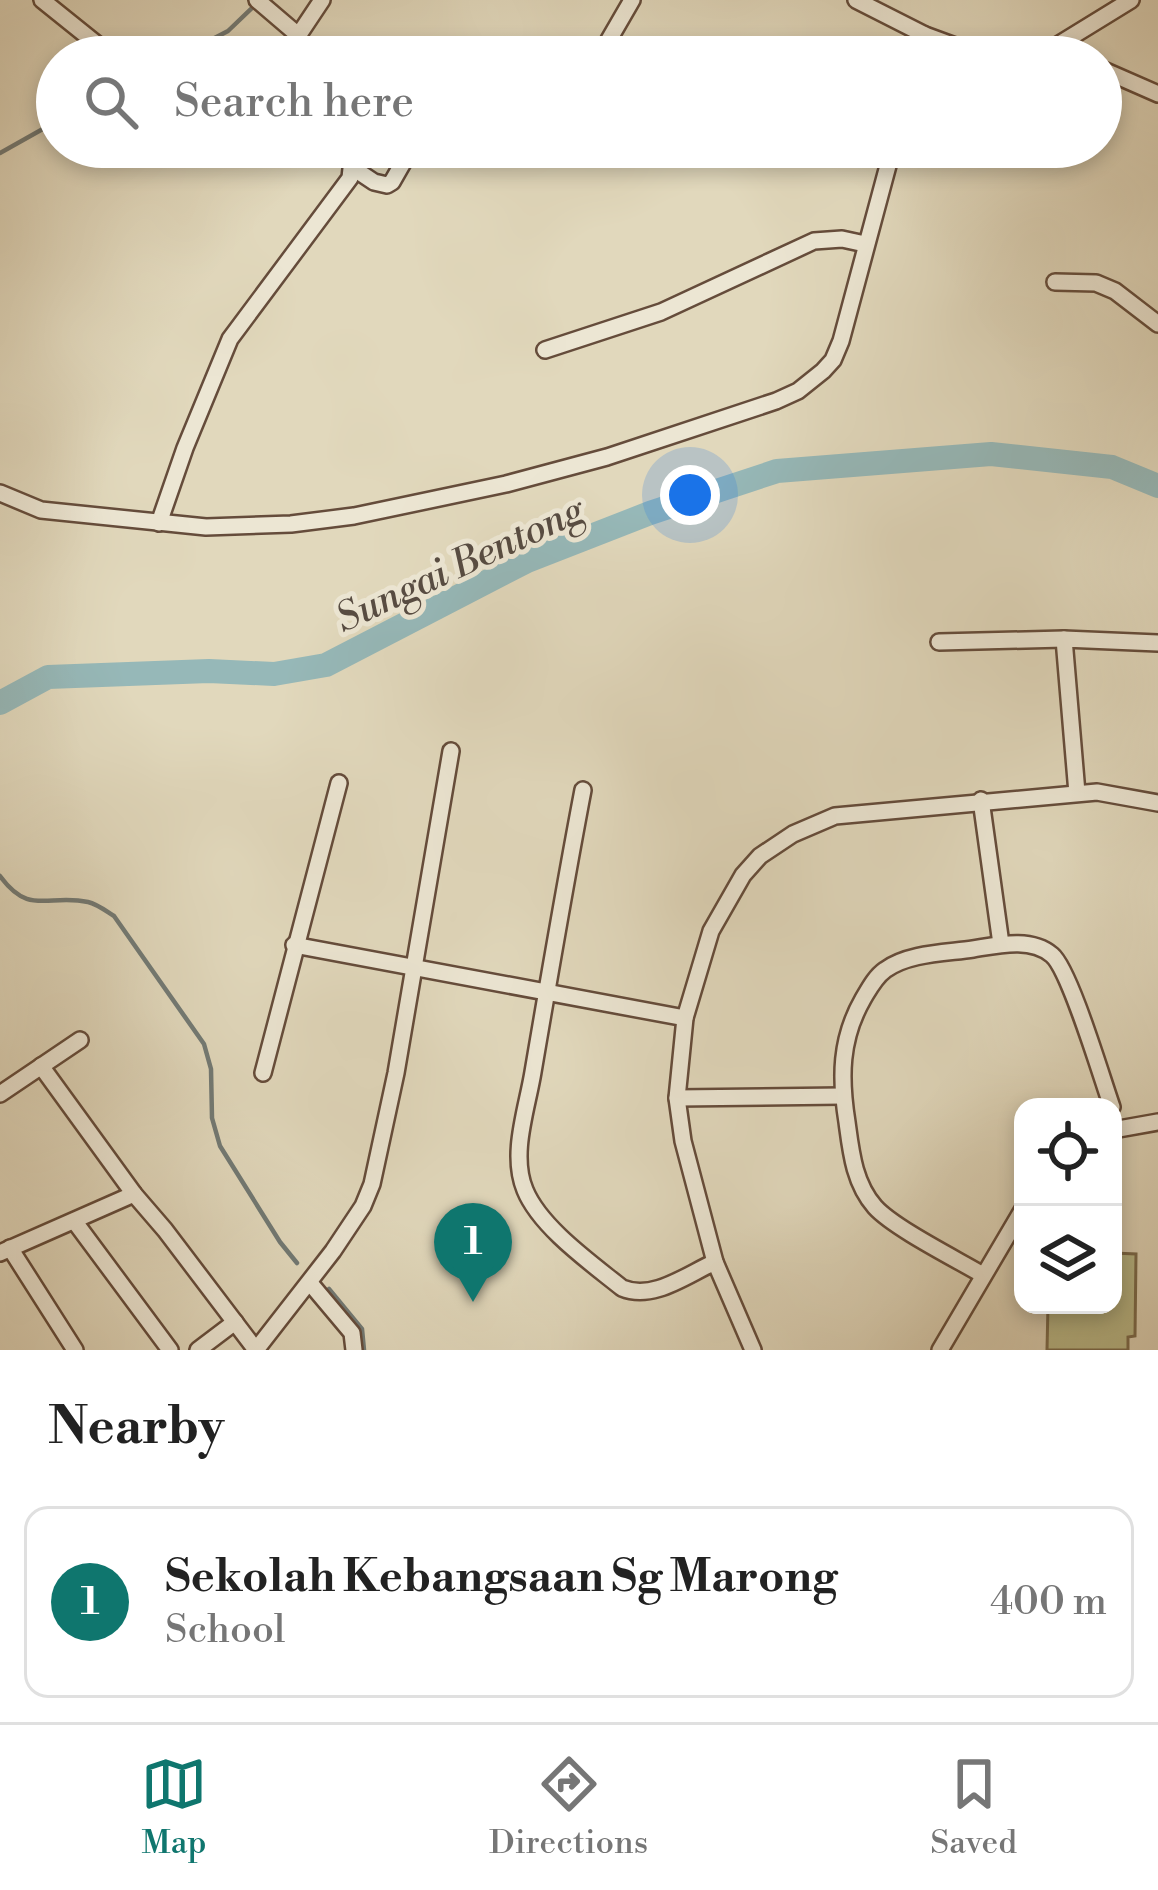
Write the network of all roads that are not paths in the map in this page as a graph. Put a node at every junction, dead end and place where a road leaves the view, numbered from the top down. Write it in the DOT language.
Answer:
graph roads {
  1 [pos="43,0"];
  2 [pos="257,0"];
  3 [pos="322,0"];
  4 [pos="632,0"];
  5 [pos="856,0"];
  6 [pos="1131,0"];
  7 [pos="298,35"];
  8 [pos="925,35"];
  9 [pos="87,36"];
  10 [pos="611,36"];
  11 [pos="1072,36"];
  12 [pos="1122,78"];
  13 [pos="1158,94"];
  14 [pos="353,168"];
  15 [pos="400,168"];
  16 [pos="887,168"];
  17 [pos="865,244"];
  18 [pos="1055,282"];
  19 [pos="1158,324"];
  20 [pos="545,350"];
  21 [pos="0,493"];
  22 [pos="159,523"];
  23 [pos="1064,639"];
  24 [pos="939,642"];
  25 [pos="1158,643"];
  26 [pos="451,751"];
  27 [pos="338,783"];
  28 [pos="583,790"];
  29 [pos="1077,793"];
  30 [pos="982,800"];
  31 [pos="1158,803"];
  32 [pos="1001,944"];
  33 [pos="294,945"];
  34 [pos="414,967"];
  35 [pos="545,992"];
  36 [pos="685,1018"];
  37 [pos="80,1040"];
  38 [pos="41,1066"];
  39 [pos="262,1073"];
  40 [pos="0,1094"];
  41 [pos="842,1096"];
  42 [pos="676,1098"];
  43 [pos="1109,1098"];
  44 [pos="1158,1122"];
  45 [pos="1122,1128"];
  46 [pos="134,1194"];
  47 [pos="75,1222"];
  48 [pos="1014,1224"];
  49 [pos="5,1251"];
  50 [pos="715,1262"];
  51 [pos="983,1276"];
  52 [pos="310,1283"];
  53 [pos="235,1322"];
  54 [pos="75,1350"];
  55 [pos="170,1350"];
  56 [pos="198,1350"];
  57 [pos="256,1350"];
  58 [pos="354,1350"];
  59 [pos="753,1350"];
  60 [pos="940,1350"];
  1 -- 9 [label="street"];
  2 -- 7 [label="street"];
  3 -- 7 [label="street"];
  4 -- 10 [label="street"];
  5 -- 8 [label="street"];
  6 -- 11 [label="street"];
  12 -- 13 [label="street"];
  14 -- 15 [label="street"];
  14 -- 22 [label="street"];
  16 -- 17 [label="street"];
  17 -- 20 [label="street"];
  17 -- 22 [label="street"];
  18 -- 19 [label="street"];
  21 -- 22 [label="street"];
  23 -- 24 [label="street"];
  23 -- 25 [label="street"];
  23 -- 29 [label="street"];
  26 -- 34 [label="street"];
  27 -- 33 [label="street"];
  28 -- 35 [label="street"];
  29 -- 30 [label="street"];
  29 -- 31 [label="street"];
  30 -- 32 [label="street"];
  30 -- 36 [label="street"];
  32 -- 41 [label="street"];
  32 -- 43 [label="street"];
  33 -- 34 [label="street"];
  33 -- 39 [label="street"];
  34 -- 35 [label="street"];
  34 -- 52 [label="street"];
  35 -- 36 [label="street"];
  35 -- 50 [label="street"];
  36 -- 42 [label="street"];
  37 -- 38 [label="street"];
  38 -- 40 [label="street"];
  38 -- 46 [label="street"];
  41 -- 42 [label="street"];
  41 -- 51 [label="street"];
  42 -- 50 [label="street"];
  44 -- 45 [label="street"];
  46 -- 47 [label="street"];
  46 -- 53 [label="street"];
  47 -- 49 [label="street"];
  47 -- 55 [label="street"];
  48 -- 51 [label="street"];
  49 -- 54 [label="street"];
  50 -- 59 [label="street"];
  51 -- 60 [label="street"];
  52 -- 57 [label="street"];
  52 -- 58 [label="street"];
  53 -- 56 [label="street"];
  53 -- 57 [label="street"];
}
